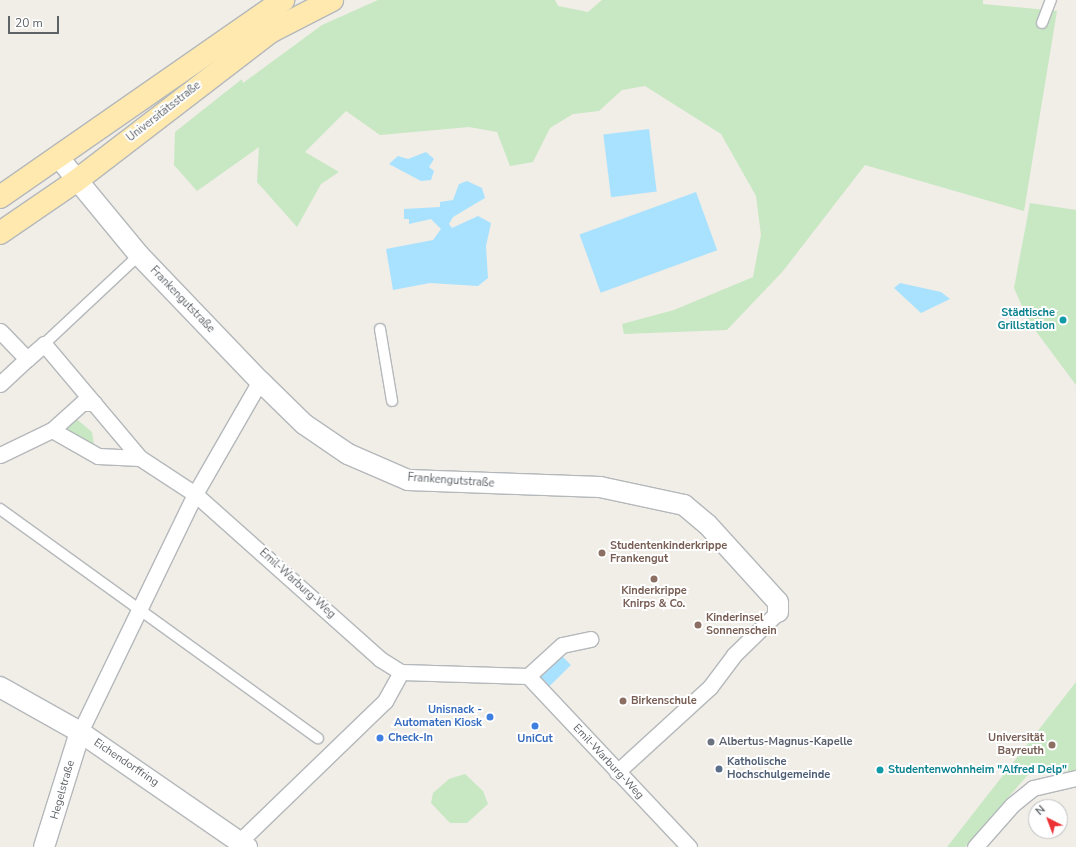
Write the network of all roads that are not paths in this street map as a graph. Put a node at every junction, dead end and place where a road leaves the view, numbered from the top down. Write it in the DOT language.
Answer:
graph roads {
  1 [pos="283,0"];
  2 [pos="332,0"];
  3 [pos="1051,0"];
  4 [pos="1042,23"];
  5 [pos="59,158"];
  6 [pos="76,181"];
  7 [pos="0,197"];
  8 [pos="0,233"];
  9 [pos="139,255"];
  10 [pos="380,329"];
  11 [pos="0,331"];
  12 [pos="44,344"];
  13 [pos="27,359"];
  14 [pos="260,381"];
  15 [pos="0,384"];
  16 [pos="392,401"];
  17 [pos="94,403"];
  18 [pos="52,430"];
  19 [pos="0,455"];
  20 [pos="140,458"];
  21 [pos="195,494"];
  22 [pos="0,509"];
  23 [pos="139,607"];
  24 [pos="778,612"];
  25 [pos="590,639"];
  26 [pos="401,672"];
  27 [pos="528,676"];
  28 [pos="0,687"];
  29 [pos="80,732"];
  30 [pos="318,738"];
  31 [pos="617,772"];
  32 [pos="1076,778"];
  33 [pos="244,844"];
  34 [pos="44,847"];
  35 [pos="689,847"];
  36 [pos="975,847"];
  1 -- 5 [label="main road, Universitätsstraße"];
  2 -- 6 [label="main road, Universitätsstraße"];
  3 -- 4 [label="lane"];
  5 -- 6 [label="street, Frankengutstraße"];
  5 -- 7 [label="main road, Universitätsstraße"];
  6 -- 8 [label="main road, Universitätsstraße"];
  6 -- 9 [label="street, Frankengutstraße"];
  9 -- 12 [label="lane"];
  9 -- 14 [label="street, Frankengutstraße"];
  10 -- 16 [label="lane"];
  11 -- 13 [label="street"];
  12 -- 13 [label="street"];
  12 -- 17 [label="street, Emil-Warburg-Weg"];
  13 -- 15 [label="street"];
  14 -- 21 [label="street"];
  14 -- 24 [label="street, Frankengutstraße"];
  17 -- 18 [label="street"];
  17 -- 20 [label="street, Emil-Warburg-Weg"];
  18 -- 19 [label="street"];
  18 -- 20 [label="street"];
  20 -- 21 [label="street, Emil-Warburg-Weg"];
  21 -- 23 [label="street"];
  21 -- 26 [label="street, Emil-Warburg-Weg"];
  22 -- 23 [label="lane"];
  23 -- 29 [label="street"];
  23 -- 30 [label="lane"];
  24 -- 31 [label="street"];
  25 -- 27 [label="street"];
  26 -- 27 [label="street"];
  26 -- 33 [label="street"];
  27 -- 31 [label="street, Emil-Warburg-Weg"];
  28 -- 29 [label="street, Eichendorffring"];
  29 -- 33 [label="street, Eichendorffring"];
  29 -- 34 [label="street, Hegelstraße"];
  31 -- 35 [label="street, Emil-Warburg-Weg"];
  32 -- 36 [label="street"];
}
